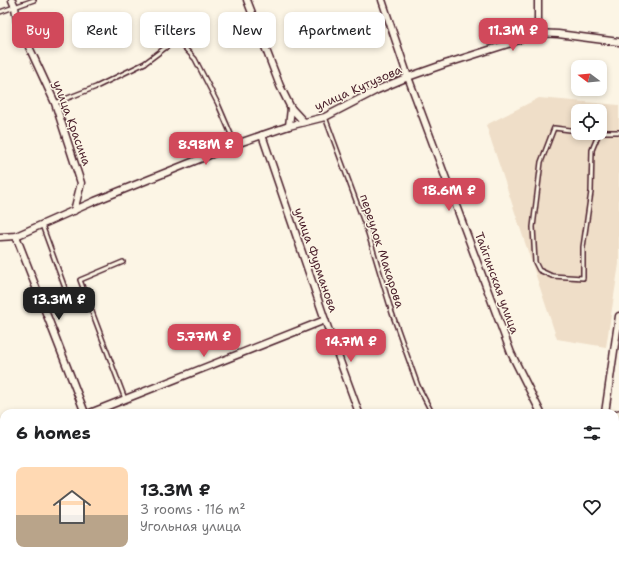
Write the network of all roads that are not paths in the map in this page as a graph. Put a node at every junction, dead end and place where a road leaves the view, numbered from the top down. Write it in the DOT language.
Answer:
graph roads {
  1 [pos="12,0"];
  2 [pos="34,0"];
  3 [pos="247,0"];
  4 [pos="382,0"];
  5 [pos="538,0"];
  6 [pos="15,7"];
  7 [pos="0,12"];
  8 [pos="536,33"];
  9 [pos="619,42"];
  10 [pos="408,77"];
  11 [pos="55,103"];
  12 [pos="291,108"];
  13 [pos="325,117"];
  14 [pos="304,122"];
  15 [pos="289,126"];
  16 [pos="571,130"];
  17 [pos="607,132"];
  18 [pos="619,132"];
  19 [pos="262,135"];
  20 [pos="233,139"];
  21 [pos="596,140"];
  22 [pos="74,211"];
  23 [pos="42,225"];
  24 [pos="16,236"];
  25 [pos="0,237"];
  26 [pos="123,262"];
  27 [pos="66,288"];
  28 [pos="619,316"];
  29 [pos="325,320"];
  30 [pos="125,399"];
  31 [pos="83,409"];
  32 [pos="100,409"];
  33 [pos="358,409"];
  34 [pos="430,409"];
  35 [pos="539,409"];
  36 [pos="605,409"];
  1 -- 6 [label="street, улица Красина"];
  2 -- 6 [label="lane"];
  3 -- 12 [label="street"];
  4 -- 10 [label="street, Тайгинская улица"];
  5 -- 8 [label="street"];
  6 -- 7 [label="lane"];
  6 -- 11 [label="street, улица Красина"];
  8 -- 9 [label="street, улица Кутузова"];
  8 -- 10 [label="street, улица Кутузова"];
  10 -- 13 [label="street, улица Кутузова"];
  10 -- 35 [label="street, Тайгинская улица"];
  11 -- 20 [label="lane"];
  11 -- 22 [label="street, улица Красина"];
  12 -- 14 [label="street"];
  12 -- 15 [label="street"];
  13 -- 14 [label="street, улица Кутузова"];
  13 -- 34 [label="lane, переулок Макарова"];
  14 -- 15 [label="street, улица Кутузова"];
  15 -- 19 [label="street, улица Кутузова"];
  16 -- 21 [label="lane"];
  17 -- 18 [label="lane"];
  19 -- 22 [label="street, улица Кутузова"];
  19 -- 29 [label="street, улица Фурманова"];
  22 -- 23 [label="street, улица Кутузова"];
  23 -- 24 [label="street, улица Кутузова"];
  23 -- 27 [label="lane"];
  24 -- 25 [label="street, улица Кутузова"];
  24 -- 31 [label="street"];
  26 -- 30 [label="lane"];
  28 -- 36 [label="street"];
  29 -- 30 [label="street"];
  29 -- 33 [label="street, улица Фурманова"];
  30 -- 32 [label="street"];
}
